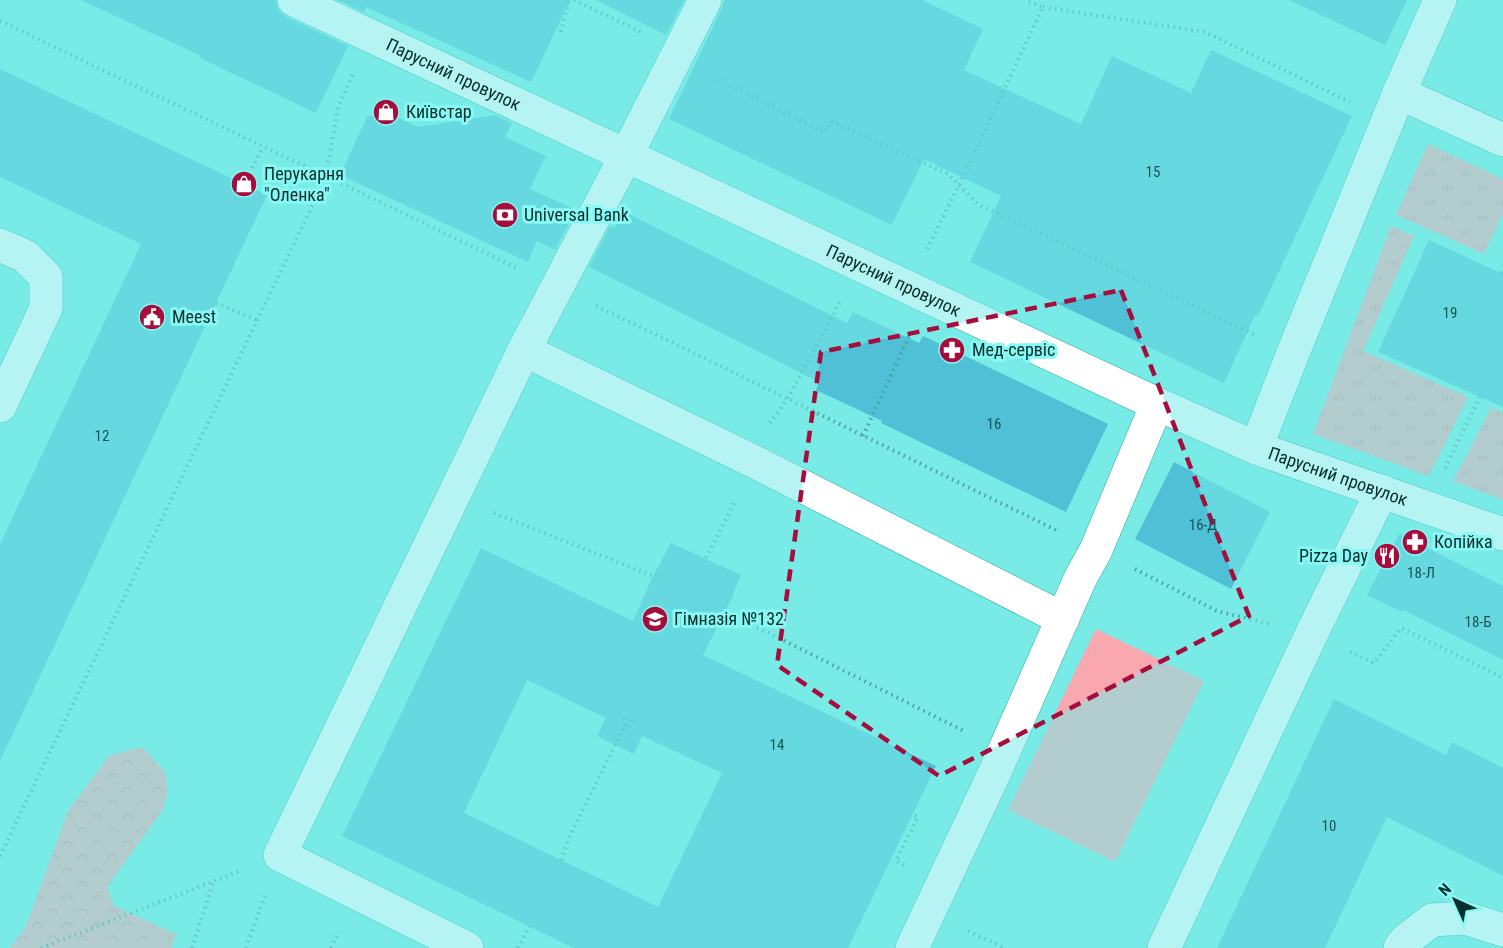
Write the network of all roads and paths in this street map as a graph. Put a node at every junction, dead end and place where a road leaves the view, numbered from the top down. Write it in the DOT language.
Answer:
graph roads {
  1 [pos="294,0"];
  2 [pos="569,0"];
  3 [pos="574,0"];
  4 [pos="705,0"];
  5 [pos="1025,0"];
  6 [pos="1440,0"];
  7 [pos="1043,7"];
  8 [pos="0,21"];
  9 [pos="561,32"];
  10 [pos="371,36"];
  11 [pos="681,47"];
  12 [pos="1394,106"];
  13 [pos="826,117"];
  14 [pos="831,121"];
  15 [pos="1503,140"];
  16 [pos="262,147"];
  17 [pos="626,156"];
  18 [pos="326,177"];
  19 [pos="244,184"];
  20 [pos="959,185"];
  21 [pos="0,244"];
  22 [pos="924,255"];
  23 [pos="860,265"];
  24 [pos="556,288"];
  25 [pos="216,303"];
  26 [pos="257,320"];
  27 [pos="901,329"];
  28 [pos="524,350"];
  29 [pos="1293,353"];
  30 [pos="1479,397"];
  31 [pos="788,398"];
  32 [pos="1157,404"];
  33 [pos="0,406"];
  34 [pos="863,436"];
  35 [pos="1256,448"];
  36 [pos="755,462"];
  37 [pos="1444,472"];
  38 [pos="1382,491"];
  39 [pos="445,513"];
  40 [pos="1503,534"];
  41 [pos="1096,550"];
  42 [pos="706,558"];
  43 [pos="653,576"];
  44 [pos="725,611"];
  45 [pos="1063,619"];
  46 [pos="1311,635"];
  47 [pos="1503,678"];
  48 [pos="625,716"];
  49 [pos="633,720"];
  50 [pos="625,727"];
  51 [pos="994,774"];
  52 [pos="912,814"];
  53 [pos="907,842"];
  54 [pos="280,855"];
  55 [pos="0,856"];
  56 [pos="561,860"];
  57 [pos="213,882"];
  58 [pos="529,926"];
  59 [pos="1503,930"];
  60 [pos="40,948"];
  61 [pos="192,948"];
  62 [pos="246,948"];
  63 [pos="467,948"];
  64 [pos="518,948"];
  65 [pos="912,948"];
  66 [pos="1164,948"];
  67 [pos="1401,948"];
  1 -- 10 [label="street, Парусний провулок"];
  2 -- 9 [label="path"];
  3 -- 11 [label="path"];
  4 -- 11 [label="street"];
  5 -- 7 [label="path"];
  6 -- 12 [label="street"];
  7 -- 12 [label="path"];
  7 -- 20 [label="path"];
  8 -- 16 [label="path"];
  10 -- 17 [label="street, Парусний провулок"];
  10 -- 18 [label="path"];
  11 -- 14 [label="path"];
  11 -- 17 [label="street"];
  12 -- 15 [label="street"];
  12 -- 29 [label="street"];
  13 -- 14 [label="path"];
  14 -- 20 [label="path"];
  16 -- 18 [label="path"];
  16 -- 19 [label="path"];
  17 -- 23 [label="street, Парусний провулок"];
  17 -- 24 [label="street"];
  18 -- 24 [label="path"];
  18 -- 26 [label="path"];
  20 -- 22 [label="path"];
  20 -- 29 [label="path"];
  21 -- 33 [label="street"];
  23 -- 31 [label="path"];
  23 -- 32 [label="street, Парусний провулок"];
  24 -- 28 [label="street"];
  24 -- 31 [label="path"];
  25 -- 26 [label="path"];
  26 -- 55 [label="path"];
  27 -- 34 [label="path"];
  28 -- 36 [label="street"];
  28 -- 39 [label="street"];
  29 -- 35 [label="street"];
  30 -- 37 [label="path"];
  31 -- 34 [label="path"];
  31 -- 36 [label="path"];
  32 -- 35 [label="street, Парусний провулок"];
  32 -- 41 [label="street"];
  34 -- 41 [label="path"];
  35 -- 38 [label="street, Парусний провулок"];
  36 -- 42 [label="path"];
  36 -- 45 [label="street"];
  38 -- 40 [label="street, Парусний провулок"];
  38 -- 46 [label="street"];
  39 -- 43 [label="path"];
  39 -- 54 [label="street"];
  41 -- 45 [label="street"];
  41 -- 46 [label="path"];
  44 -- 51 [label="path"];
  45 -- 51 [label="street"];
  46 -- 47 [label="path"];
  46 -- 66 [label="street"];
  48 -- 50 [label="path"];
  49 -- 50 [label="path"];
  50 -- 56 [label="path"];
  51 -- 65 [label="street"];
  52 -- 53 [label="path"];
  54 -- 57 [label="path"];
  54 -- 62 [label="path"];
  54 -- 63 [label="street"];
  57 -- 60 [label="path"];
  57 -- 61 [label="path"];
  58 -- 64 [label="path"];
  59 -- 67 [label="street"];
}
